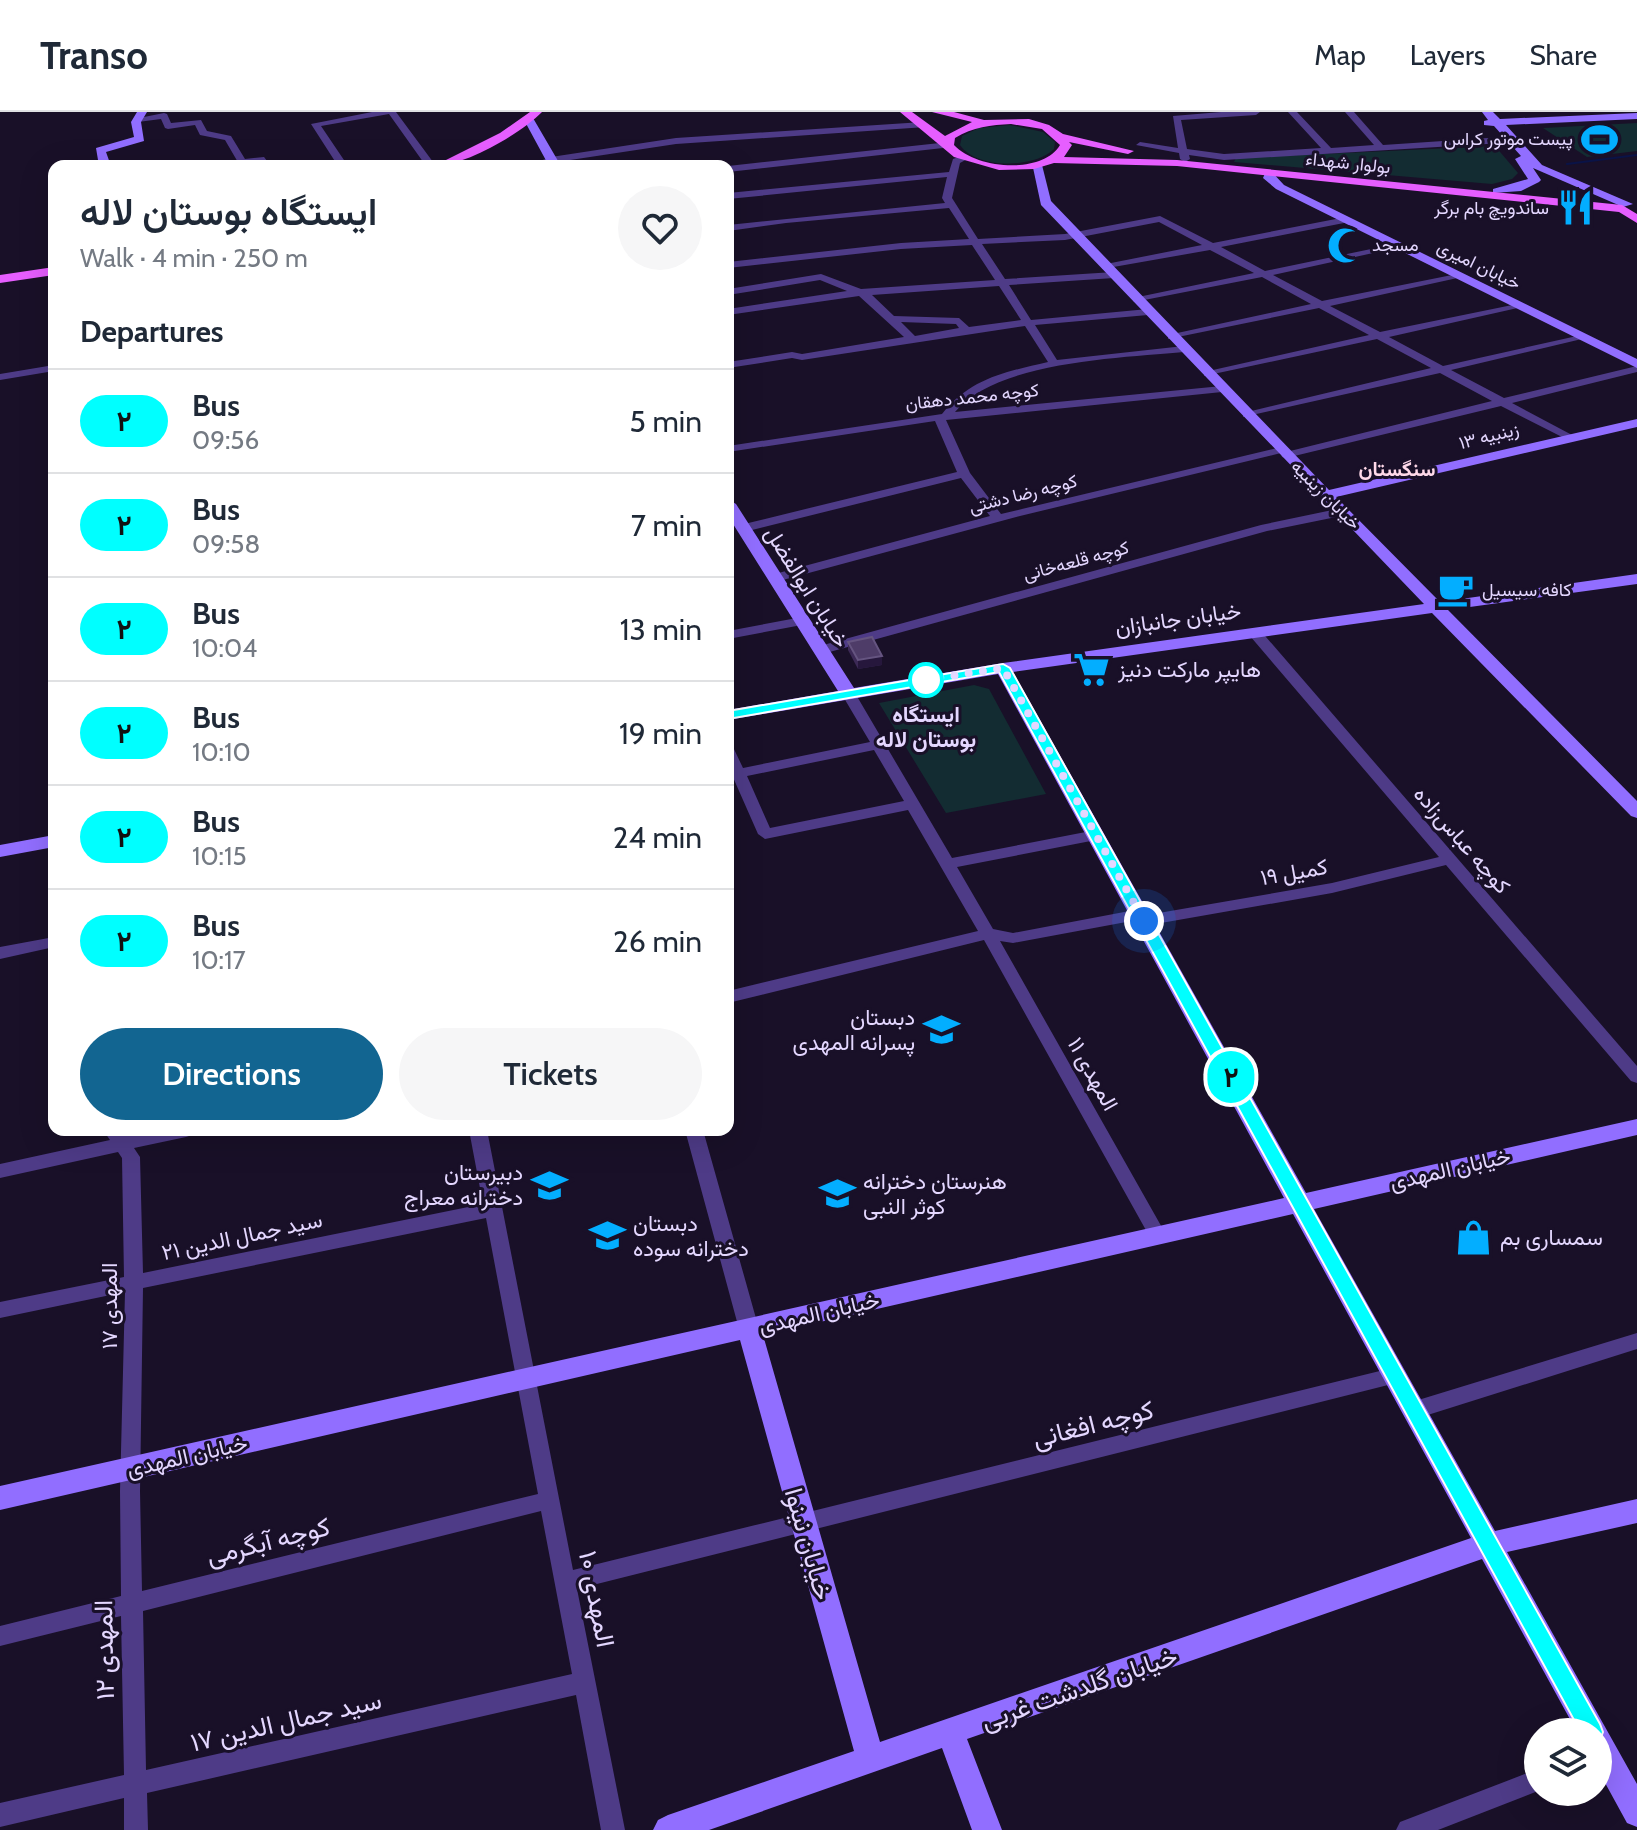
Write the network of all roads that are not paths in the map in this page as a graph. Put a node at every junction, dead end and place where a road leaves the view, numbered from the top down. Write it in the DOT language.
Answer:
graph roads {
  1 [pos="390,112"];
  2 [pos="905,112"];
  3 [pos="937,112"];
  4 [pos="1242,112"];
  5 [pos="1256,112"];
  6 [pos="1292,112"];
  7 [pos="1349,112"];
  8 [pos="1478,112"];
  9 [pos="533,114"];
  10 [pos="140,115"];
  11 [pos="1637,116"];
  12 [pos="1030,118"];
  13 [pos="1491,119"];
  14 [pos="991,121"];
  15 [pos="923,125"];
  16 [pos="1062,137"];
  17 [pos="1503,140"];
  18 [pos="949,145"];
  19 [pos="1140,145"];
  20 [pos="1380,147"];
  21 [pos="1329,151"];
  22 [pos="1184,155"];
  23 [pos="964,158"];
  24 [pos="103,160"];
  25 [pos="241,160"];
  26 [pos="339,160"];
  27 [pos="426,160"];
  28 [pos="452,160"];
  29 [pos="552,160"];
  30 [pos="570,160"];
  31 [pos="1052,160"];
  32 [pos="1225,160"];
  33 [pos="1036,165"];
  34 [pos="1533,167"];
  35 [pos="734,168"];
  36 [pos="1270,173"];
  37 [pos="953,174"];
  38 [pos="1386,182"];
  39 [pos="1497,191"];
  40 [pos="734,195"];
  41 [pos="951,205"];
  42 [pos="1632,208"];
  43 [pos="1637,219"];
  44 [pos="1346,220"];
  45 [pos="734,227"];
  46 [pos="1075,234"];
  47 [pos="974,241"];
  48 [pos="1211,246"];
  49 [pos="1400,246"];
  50 [pos="734,264"];
  51 [pos="1110,271"];
  52 [pos="48,272"];
  53 [pos="1263,274"];
  54 [pos="1458,275"];
  55 [pos="0,279"];
  56 [pos="1001,283"];
  57 [pos="734,291"];
  58 [pos="859,292"];
  59 [pos="1138,300"];
  60 [pos="1320,305"];
  61 [pos="1518,305"];
  62 [pos="734,311"];
  63 [pos="1148,312"];
  64 [pos="891,319"];
  65 [pos="1028,323"];
  66 [pos="967,331"];
  67 [pos="1378,336"];
  68 [pos="1582,336"];
  69 [pos="1172,337"];
  70 [pos="912,339"];
  71 [pos="1184,349"];
  72 [pos="1053,362"];
  73 [pos="734,364"];
  74 [pos="1637,367"];
  75 [pos="48,369"];
  76 [pos="1441,369"];
  77 [pos="1208,374"];
  78 [pos="0,377"];
  79 [pos="1222,389"];
  80 [pos="1502,402"];
  81 [pos="1247,415"];
  82 [pos="942,417"];
  83 [pos="1637,423"];
  84 [pos="1568,437"];
  85 [pos="734,448"];
  86 [pos="1284,452"];
  87 [pos="964,474"];
  88 [pos="1326,495"];
  89 [pos="1342,512"];
  90 [pos="734,513"];
  91 [pos="998,518"];
  92 [pos="744,528"];
  93 [pos="775,578"];
  94 [pos="1637,579"];
  95 [pos="1436,607"];
  96 [pos="802,621"];
  97 [pos="1255,633"];
  98 [pos="734,634"];
  99 [pos="821,650"];
  100 [pos="1003,668"];
  101 [pos="848,693"];
  102 [pos="734,714"];
  103 [pos="878,745"];
  104 [pos="734,764"];
  105 [pos="738,773"];
  106 [pos="913,804"];
  107 [pos="1637,812"];
  108 [pos="1096,835"];
  109 [pos="48,842"];
  110 [pos="0,851"];
  111 [pos="1450,859"];
  112 [pos="948,864"];
  113 [pos="1142,917"];
  114 [pos="988,934"];
  115 [pos="48,943"];
  116 [pos="0,953"];
  117 [pos="734,996"];
  118 [pos="1637,1077"];
  119 [pos="1637,1127"];
  120 [pos="479,1136"];
  121 [pos="696,1136"];
  122 [pos="118,1138"];
  123 [pos="0,1171"];
  124 [pos="1301,1203"];
  125 [pos="493,1209"];
  126 [pos="1158,1236"];
  127 [pos="134,1283"];
  128 [pos="0,1310"];
  129 [pos="749,1329"];
  130 [pos="1637,1341"];
  131 [pos="1396,1375"];
  132 [pos="526,1380"];
  133 [pos="1415,1410"];
  134 [pos="130,1469"];
  135 [pos="0,1498"];
  136 [pos="550,1500"];
  137 [pos="1637,1511"];
  138 [pos="803,1523"];
  139 [pos="1489,1544"];
  140 [pos="566,1582"];
  141 [pos="132,1603"];
  142 [pos="0,1636"];
  143 [pos="585,1682"];
  144 [pos="1583,1718"];
  145 [pos="951,1733"];
  146 [pos="870,1758"];
  147 [pos="1612,1770"];
  148 [pos="135,1784"];
  149 [pos="1524,1785"];
  150 [pos="1637,1813"];
  151 [pos="0,1815"];
  152 [pos="136,1830"];
  153 [pos="613,1830"];
  154 [pos="668,1830"];
  155 [pos="987,1830"];
  156 [pos="1408,1830"];
  1 -- 26 [label="street"];
  1 -- 27 [label="street"];
  2 -- 15 [label="main road"];
  3 -- 14 [label="main road"];
  4 -- 5 [label="street"];
  4 -- 22 [label="street"];
  6 -- 21 [label="street"];
  7 -- 20 [label="street"];
  8 -- 13 [label="street"];
  9 -- 28 [label="main road"];
  9 -- 29 [label="street"];
  10 -- 24 [label="street"];
  10 -- 25 [label="street"];
  11 -- 13 [label="street"];
  12 -- 14 [label="main road"];
  12 -- 16 [label="main road, بولوار شهداء"];
  13 -- 17 [label="street"];
  13 -- 34 [label="street"];
  14 -- 18 [label="main road"];
  15 -- 18 [label="main road"];
  15 -- 30 [label="street"];
  16 -- 22 [label="main road, بولوار شهداء"];
  16 -- 31 [label="main road"];
  17 -- 20 [label="street"];
  17 -- 34 [label="street"];
  18 -- 23 [label="main road"];
  18 -- 35 [label="street"];
  19 -- 22 [label="street"];
  20 -- 21 [label="street"];
  21 -- 32 [label="street"];
  22 -- 32 [label="main road, بولوار شهداء"];
  23 -- 33 [label="main road, بولوار شهداء"];
  23 -- 37 [label="street"];
  31 -- 33 [label="main road, بولوار شهداء"];
  31 -- 36 [label="main road, بولوار شهداء"];
  32 -- 38 [label="main road, بولوار شهداء"];
  33 -- 46 [label="street, خیابان زینبیه"];
  34 -- 39 [label="street"];
  34 -- 42 [label="street"];
  36 -- 38 [label="main road, بولوار شهداء"];
  36 -- 44 [label="street, خیابان امیری"];
  37 -- 40 [label="street"];
  37 -- 41 [label="street"];
  38 -- 39 [label="main road, بولوار شهداء"];
  38 -- 43 [label="main road, بولوار شهداء"];
  39 -- 42 [label="main road, بولوار شهداء"];
  41 -- 45 [label="street"];
  41 -- 47 [label="street"];
  44 -- 48 [label="street"];
  44 -- 49 [label="street, خیابان امیری"];
  46 -- 47 [label="street"];
  46 -- 48 [label="street"];
  46 -- 51 [label="street, خیابان زینبیه"];
  47 -- 50 [label="street"];
  47 -- 56 [label="street"];
  48 -- 51 [label="street"];
  48 -- 53 [label="street"];
  49 -- 53 [label="street"];
  49 -- 54 [label="street, خیابان امیری"];
  51 -- 56 [label="street"];
  51 -- 59 [label="street, خیابان زینبیه"];
  52 -- 55 [label="main road"];
  53 -- 59 [label="street"];
  53 -- 60 [label="street"];
  54 -- 60 [label="street"];
  54 -- 61 [label="street, خیابان امیری"];
  56 -- 58 [label="street"];
  56 -- 65 [label="street"];
  57 -- 58 [label="street"];
  58 -- 62 [label="street"];
  58 -- 64 [label="street"];
  59 -- 63 [label="street, خیابان زینبیه"];
  60 -- 67 [label="street"];
  60 -- 69 [label="street"];
  61 -- 67 [label="street"];
  61 -- 68 [label="street, خیابان امیری"];
  63 -- 65 [label="street"];
  63 -- 69 [label="street, خیابان زینبیه"];
  64 -- 66 [label="street"];
  64 -- 70 [label="street"];
  65 -- 66 [label="street"];
  65 -- 72 [label="street"];
  66 -- 70 [label="street"];
  67 -- 76 [label="street"];
  67 -- 77 [label="street"];
  68 -- 74 [label="street, خیابان امیری"];
  68 -- 76 [label="street"];
  69 -- 71 [label="street, خیابان زینبیه"];
  70 -- 73 [label="street"];
  71 -- 72 [label="street"];
  71 -- 77 [label="street, خیابان زینبیه"];
  72 -- 82 [label="street"];
  74 -- 80 [label="street, کوچه رضا دشتی"];
  75 -- 78 [label="street"];
  76 -- 80 [label="street"];
  76 -- 81 [label="street"];
  77 -- 79 [label="street, خیابان زینبیه"];
  79 -- 81 [label="street, خیابان زینبیه"];
  79 -- 82 [label="street, کوچه محمد دهقان"];
  80 -- 84 [label="street"];
  80 -- 86 [label="street, کوچه رضا دشتی"];
  81 -- 86 [label="street, خیابان زینبیه"];
  82 -- 85 [label="street, کوچه محمد دهقان"];
  82 -- 87 [label="street"];
  83 -- 84 [label="street, زینبیه ۱۳"];
  84 -- 88 [label="street, زینبیه ۱۳"];
  86 -- 88 [label="street, خیابان زینبیه"];
  86 -- 91 [label="street, کوچه رضا دشتی"];
  87 -- 91 [label="street"];
  87 -- 92 [label="street"];
  88 -- 89 [label="street, خیابان زینبیه"];
  89 -- 95 [label="street, خیابان زینبیه"];
  89 -- 99 [label="street, کوچه قلعه‌خانی"];
  90 -- 92 [label="street, خیابان ابوالفضل"];
  91 -- 93 [label="street, کوچه رضا دشتی"];
  92 -- 93 [label="street, خیابان ابوالفضل"];
  93 -- 96 [label="street, خیابان ابوالفضل"];
  94 -- 95 [label="street, خیابان جانبازان"];
  95 -- 97 [label="street, خیابان جانبازان"];
  95 -- 107 [label="street, خیابان زینبیه"];
  96 -- 98 [label="street"];
  96 -- 99 [label="street, خیابان ابوالفضل"];
  97 -- 100 [label="street, خیابان جانبازان"];
  97 -- 111 [label="street, کوچه عباس‌زاده"];
  99 -- 101 [label="street, خیابان ابوالفضل"];
  100 -- 101 [label="street, خیابان جانبازان"];
  100 -- 108 [label="street"];
  101 -- 102 [label="street, خیابان جانبازان"];
  101 -- 103 [label="street, المهدی ۱۱"];
  103 -- 105 [label="street"];
  103 -- 106 [label="street, المهدی ۱۱"];
  104 -- 105 [label="street"];
  105 -- 106 [label="street"];
  106 -- 112 [label="street, المهدی ۱۱"];
  108 -- 112 [label="street"];
  108 -- 113 [label="street"];
  109 -- 110 [label="street"];
  111 -- 113 [label="street, کمیل ۱۹"];
  111 -- 118 [label="street, کوچه عباس‌زاده"];
  112 -- 114 [label="street, المهدی ۱۱"];
  113 -- 114 [label="street, کمیل ۱۹"];
  113 -- 124 [label="street"];
  114 -- 117 [label="street, کمیل ۱۹"];
  114 -- 126 [label="street, المهدی ۱۱"];
  115 -- 116 [label="street"];
  119 -- 124 [label="street, خیابان المهدی"];
  120 -- 125 [label="street, المهدی ۱۰"];
  121 -- 129 [label="street"];
  122 -- 123 [label="street"];
  122 -- 127 [label="street, المهدی ۱۷"];
  124 -- 126 [label="street, خیابان المهدی"];
  124 -- 131 [label="street"];
  125 -- 127 [label="street, سید جمال الدین ۲۱"];
  125 -- 132 [label="street, المهدی ۱۰"];
  126 -- 129 [label="street, خیابان المهدی"];
  127 -- 128 [label="street, سید جمال الدین ۲۱"];
  127 -- 134 [label="street, المهدی ۱۷"];
  129 -- 132 [label="street, خیابان المهدی"];
  129 -- 138 [label="street, خیابان نینوا"];
  130 -- 133 [label="street"];
  131 -- 133 [label="street"];
  131 -- 138 [label="street, کوچه افغانی"];
  132 -- 134 [label="street, خیابان المهدی"];
  132 -- 136 [label="street, المهدی ۱۰"];
  133 -- 139 [label="street"];
  134 -- 135 [label="street, خیابان المهدی"];
  134 -- 141 [label="street, المهدی ۱۲"];
  136 -- 140 [label="street, المهدی ۱۰"];
  136 -- 141 [label="street, کوچه آبگرمی"];
  137 -- 139 [label="street, خیابان گلدشت غربی"];
  138 -- 140 [label="street, کوچه افغانی"];
  138 -- 146 [label="street, خیابان نینوا"];
  139 -- 144 [label="street"];
  139 -- 145 [label="street, خیابان گلدشت غربی"];
  140 -- 143 [label="street, المهدی ۱۰"];
  141 -- 142 [label="street, کوچه آبگرمی"];
  141 -- 148 [label="street, المهدی ۱۲"];
  143 -- 148 [label="street, سید جمال الدین ۱۷"];
  143 -- 153 [label="street, المهدی ۱۰"];
  145 -- 146 [label="street, خیابان گلدشت غربی"];
  145 -- 155 [label="street"];
  146 -- 154 [label="street, خیابان گلدشت غربی"];
  147 -- 150 [label="street"];
  148 -- 151 [label="street, سید جمال الدین ۱۷"];
  148 -- 152 [label="street, المهدی ۱۲"];
  149 -- 156 [label="street"];
}
